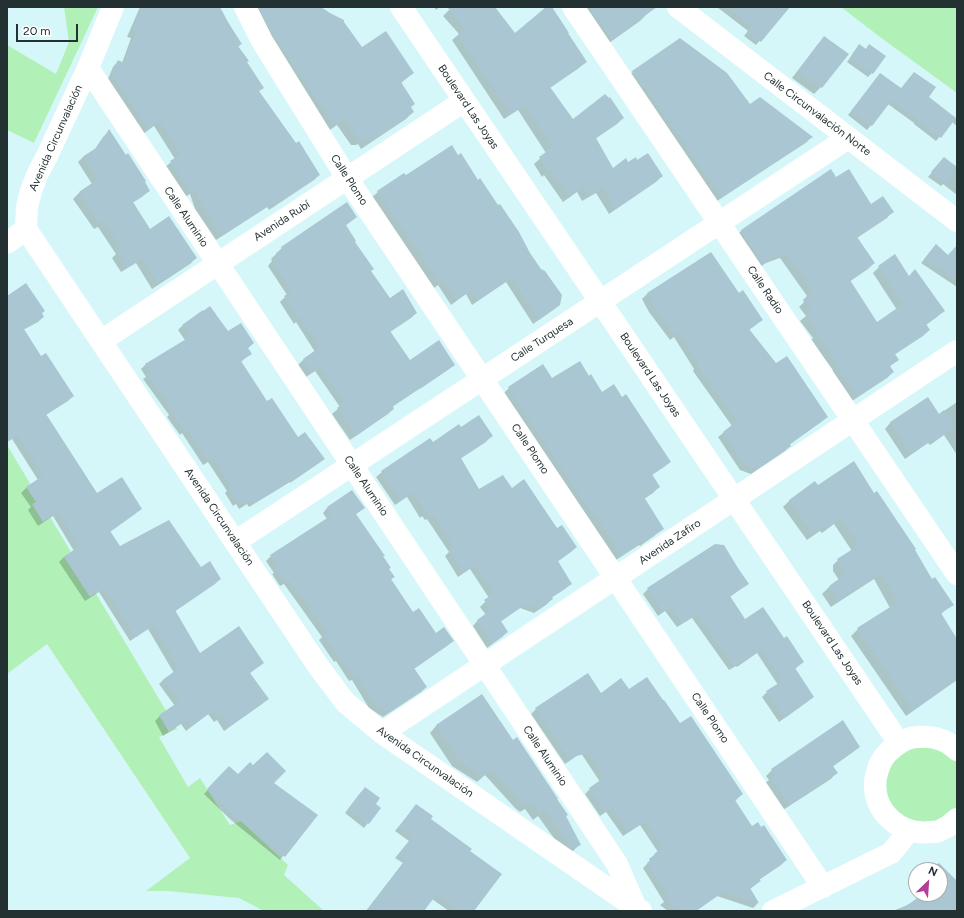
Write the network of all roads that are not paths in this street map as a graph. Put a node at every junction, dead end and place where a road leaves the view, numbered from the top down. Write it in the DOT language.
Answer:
graph roads {
  1 [pos="113,7"];
  2 [pos="245,7"];
  3 [pos="401,7"];
  4 [pos="573,7"];
  5 [pos="678,7"];
  6 [pos="88,68"];
  7 [pos="464,101"];
  8 [pos="848,138"];
  9 [pos="347,178"];
  10 [pos="957,221"];
  11 [pos="720,223"];
  12 [pos="26,229"];
  13 [pos="7,243"];
  14 [pos="217,264"];
  15 [pos="600,302"];
  16 [pos="101,341"];
  17 [pos="957,351"];
  18 [pos="482,379"];
  19 [pos="853,420"];
  20 [pos="352,465"];
  21 [pos="734,499"];
  22 [pos="235,542"];
  23 [pos="957,574"];
  24 [pos="616,578"];
  25 [pos="485,665"];
  26 [pos="382,733"];
  27 [pos="899,742"];
  28 [pos="957,748"];
  29 [pos="957,819"];
  30 [pos="909,831"];
  31 [pos="823,887"];
  32 [pos="638,910"];
  33 [pos="772,911"];
  1 -- 6 [label="street, Avenida Circunvalación"];
  2 -- 9 [label="street, Calle Plomo"];
  3 -- 7 [label="street, Boulevard Las Joyas"];
  4 -- 11 [label="street, Calle Radio"];
  5 -- 8 [label="street, Calle Circunvalación Norte"];
  6 -- 12 [label="street, Avenida Circunvalación"];
  6 -- 14 [label="street, Calle Aluminio"];
  7 -- 9 [label="street, Avenida Rubí"];
  7 -- 15 [label="street, Boulevard Las Joyas"];
  8 -- 10 [label="street, Calle Circunvalación Norte"];
  8 -- 11 [label="street, Calle Turquesa"];
  9 -- 14 [label="street, Avenida Rubí"];
  9 -- 18 [label="street, Calle Plomo"];
  11 -- 15 [label="street, Calle Turquesa"];
  11 -- 19 [label="street, Calle Radio"];
  12 -- 13 [label="street"];
  12 -- 16 [label="street, Avenida Circunvalación"];
  14 -- 16 [label="street, Avenida Rubí"];
  14 -- 20 [label="street, Calle Aluminio"];
  15 -- 18 [label="street, Calle Turquesa"];
  15 -- 21 [label="street, Boulevard Las Joyas"];
  16 -- 22 [label="street, Avenida Circunvalación"];
  17 -- 19 [label="street, Avenida Zafiro"];
  18 -- 20 [label="street, Calle Turquesa"];
  18 -- 24 [label="street, Calle Plomo"];
  19 -- 21 [label="street, Avenida Zafiro"];
  19 -- 23 [label="street, Calle Radio"];
  20 -- 22 [label="street, Calle Turquesa"];
  20 -- 25 [label="street, Calle Aluminio"];
  21 -- 24 [label="street, Avenida Zafiro"];
  21 -- 27 [label="street, Boulevard Las Joyas"];
  22 -- 26 [label="street, Avenida Circunvalación"];
  24 -- 25 [label="street, Avenida Zafiro"];
  24 -- 31 [label="street, Calle Plomo"];
  25 -- 26 [label="street, Avenida Zafiro"];
  25 -- 32 [label="street, Calle Aluminio"];
  26 -- 32 [label="street, Avenida Circunvalación"];
  27 -- 28 [label="street"];
  27 -- 30 [label="street"];
  29 -- 30 [label="street"];
  30 -- 31 [label="street"];
  31 -- 33 [label="street"];
}
